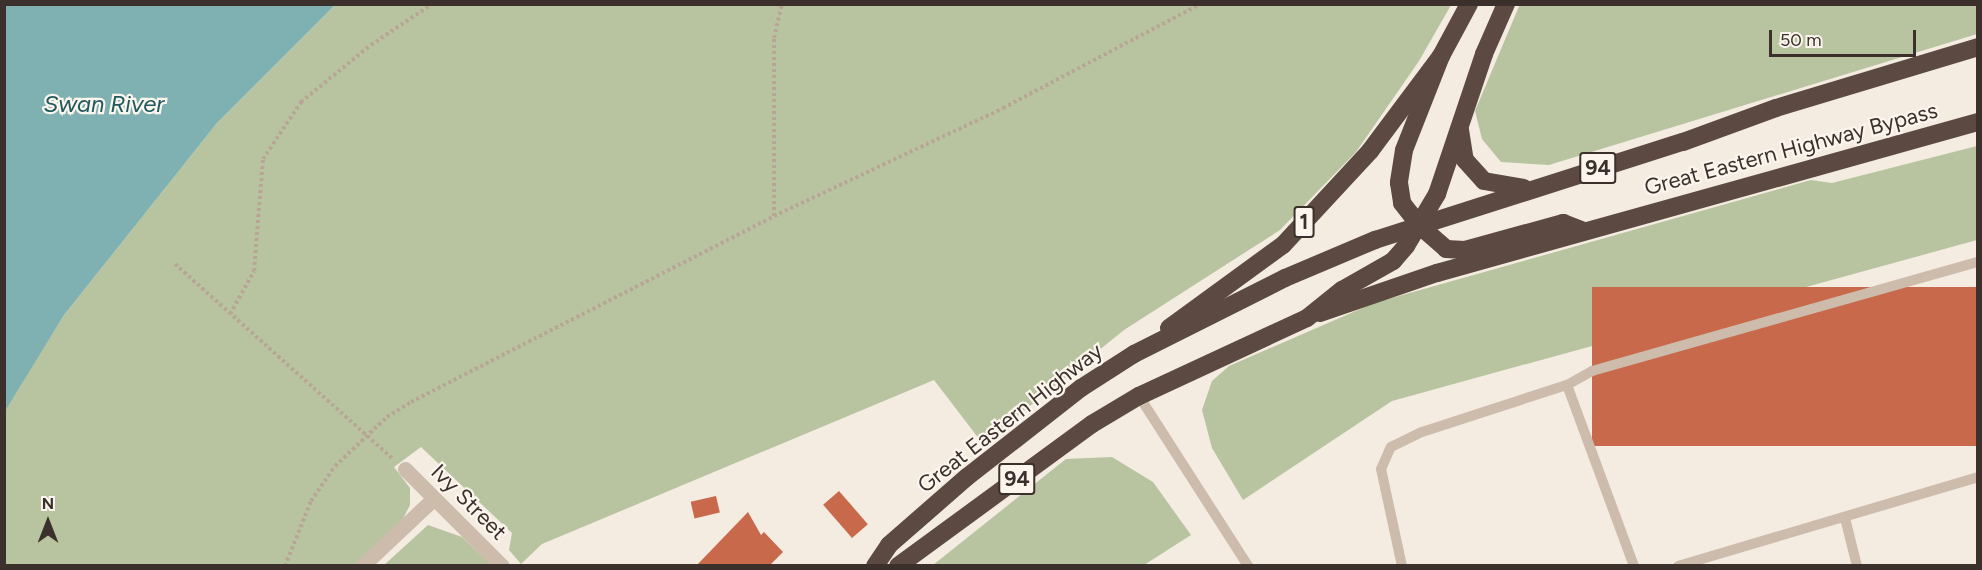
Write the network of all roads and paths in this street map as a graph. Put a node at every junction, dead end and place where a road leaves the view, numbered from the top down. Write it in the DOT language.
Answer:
graph roads {
  1 [pos="432,4"];
  2 [pos="782,4"];
  3 [pos="1200,4"];
  4 [pos="1469,4"];
  5 [pos="1506,4"];
  6 [pos="1977,47"];
  7 [pos="1441,56"];
  8 [pos="1977,122"];
  9 [pos="1460,128"];
  10 [pos="1529,189"];
  11 [pos="774,216"];
  12 [pos="1420,226"];
  13 [pos="1584,231"];
  14 [pos="1977,262"];
  15 [pos="175,264"];
  16 [pos="230,314"];
  17 [pos="1307,318"];
  18 [pos="1134,354"];
  19 [pos="1567,385"];
  20 [pos="1139,396"];
  21 [pos="366,435"];
  22 [pos="405,469"];
  23 [pos="1977,477"];
  24 [pos="433,500"];
  25 [pos="1845,518"];
  26 [pos="285,566"];
  27 [pos="363,566"];
  28 [pos="502,566"];
  29 [pos="875,566"];
  30 [pos="898,566"];
  31 [pos="1248,566"];
  32 [pos="1402,566"];
  33 [pos="1634,566"];
  34 [pos="1677,566"];
  35 [pos="1857,566"];
  1 -- 16 [label="path"];
  2 -- 11 [label="path"];
  3 -- 11 [label="path"];
  4 -- 7 [label="highway, 1"];
  5 -- 9 [label="highway"];
  6 -- 10 [label="highway, Great Eastern Highway Bypass / 94"];
  7 -- 12 [label="highway"];
  7 -- 18 [label="highway, 1"];
  8 -- 13 [label="highway, Great Eastern Highway Bypass / 94"];
  9 -- 10 [label="highway"];
  9 -- 12 [label="highway"];
  10 -- 12 [label="highway, Great Eastern Highway Bypass / 94"];
  11 -- 21 [label="path"];
  12 -- 13 [label="highway"];
  12 -- 17 [label="highway"];
  12 -- 18 [label="highway, Great Eastern Highway / 94"];
  13 -- 17 [label="highway, Great Eastern Highway Bypass / 94"];
  14 -- 19 [label="lane"];
  15 -- 16 [label="path"];
  16 -- 21 [label="path"];
  17 -- 20 [label="highway, 94"];
  18 -- 29 [label="highway, Great Eastern Highway / 94"];
  19 -- 32 [label="lane"];
  19 -- 33 [label="lane"];
  20 -- 30 [label="highway, 94"];
  20 -- 31 [label="lane"];
  21 -- 22 [label="path"];
  21 -- 26 [label="path"];
  22 -- 24 [label="street, Ivy Street"];
  23 -- 25 [label="lane"];
  24 -- 27 [label="street"];
  24 -- 28 [label="street, Ivy Street"];
  25 -- 34 [label="lane"];
  25 -- 35 [label="lane"];
}
